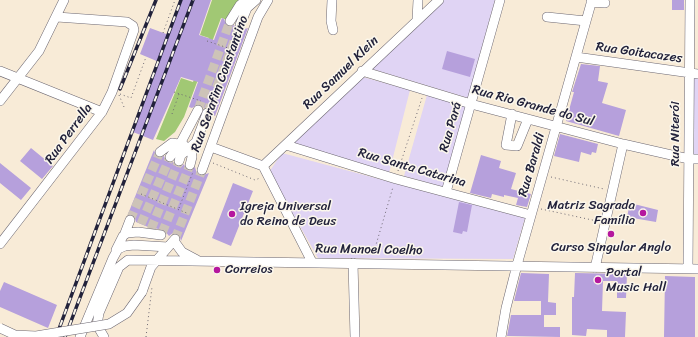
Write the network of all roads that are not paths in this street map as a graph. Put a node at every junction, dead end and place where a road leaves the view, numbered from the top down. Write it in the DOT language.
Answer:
graph roads {
  1 [pos="64,0"];
  2 [pos="246,0"];
  3 [pos="332,0"];
  4 [pos="418,0"];
  5 [pos="438,0"];
  6 [pos="500,0"];
  7 [pos="690,0"];
  8 [pos="592,1"];
  9 [pos="262,2"];
  10 [pos="605,3"];
  11 [pos="57,17"];
  12 [pos="547,17"];
  13 [pos="417,20"];
  14 [pos="586,20"];
  15 [pos="230,21"];
  16 [pos="240,25"];
  17 [pos="333,30"];
  18 [pos="576,57"];
  19 [pos="0,71"];
  20 [pos="362,71"];
  21 [pos="693,74"];
  22 [pos="18,78"];
  23 [pos="0,101"];
  24 [pos="471,104"];
  25 [pos="198,110"];
  26 [pos="102,112"];
  27 [pos="207,114"];
  28 [pos="512,114"];
  29 [pos="528,119"];
  30 [pos="556,126"];
  31 [pos="180,144"];
  32 [pos="623,144"];
  33 [pos="286,145"];
  34 [pos="211,147"];
  35 [pos="191,148"];
  36 [pos="160,152"];
  37 [pos="170,157"];
  38 [pos="693,159"];
  39 [pos="263,166"];
  40 [pos="446,192"];
  41 [pos="532,211"];
  42 [pos="130,220"];
  43 [pos="125,233"];
  44 [pos="169,243"];
  45 [pos="0,244"];
  46 [pos="116,252"];
  47 [pos="157,260"];
  48 [pos="170,260"];
  49 [pos="138,261"];
  50 [pos="200,261"];
  51 [pos="312,262"];
  52 [pos="353,263"];
  53 [pos="517,265"];
  54 [pos="596,268"];
  55 [pos="688,269"];
  56 [pos="698,269"];
  57 [pos="148,278"];
  58 [pos="0,328"];
  59 [pos="80,337"];
  60 [pos="104,337"];
  61 [pos="355,337"];
  62 [pos="501,337"];
  1 -- 11 [label="street"];
  2 -- 15 [label="street, Rua Serafim Constantino"];
  3 -- 17 [label="street"];
  4 -- 13 [label="street"];
  5 -- 13 [label="street, Rua Samuel Klein"];
  6 -- 24 [label="street, Rua Pará"];
  7 -- 21 [label="street, Rua Niterói"];
  8 -- 10 [label="street"];
  8 -- 14 [label="street, Rua Baraldi"];
  9 -- 16 [label="street"];
  9 -- 34 [label="street, Rua Serafim Constantino"];
  11 -- 22 [label="street"];
  11 -- 26 [label="street, Rua Perrella"];
  12 -- 14 [label="street"];
  13 -- 20 [label="street, Rua Samuel Klein"];
  14 -- 18 [label="street, Rua Baraldi"];
  18 -- 21 [label="street, Rua Goitacazes"];
  18 -- 30 [label="street, Rua Baraldi"];
  19 -- 22 [label="street"];
  20 -- 24 [label="street, Rua Rio Grande do Sul"];
  20 -- 33 [label="street, Rua Samuel Klein"];
  21 -- 38 [label="street, Rua Niterói"];
  22 -- 23 [label="street"];
  22 -- 26 [label="street"];
  24 -- 28 [label="street, Rua Rio Grande do Sul"];
  24 -- 40 [label="street, Rua Pará"];
  25 -- 31 [label="street, Rua Serafim Constantino"];
  26 -- 45 [label="street, Rua Perrella"];
  27 -- 35 [label="street"];
  28 -- 29 [label="street, Rua Rio Grande do Sul"];
  28 -- 29 [label="street"];
  29 -- 30 [label="street, Rua Rio Grande do Sul"];
  30 -- 32 [label="street, Rua Rio Grande do Sul"];
  30 -- 41 [label="street, Rua Baraldi"];
  31 -- 35 [label="street"];
  31 -- 35 [label="street"];
  31 -- 36 [label="street, Rua Serafim Constantino"];
  31 -- 37 [label="street"];
  32 -- 38 [label="street, Rua Rio Grande do Sul"];
  32 -- 54 [label="street"];
  33 -- 39 [label="street, Rua Samuel Klein"];
  33 -- 40 [label="street, Rua Santa Catarina"];
  34 -- 35 [label="street, Rua Serafim Constantino"];
  34 -- 39 [label="street"];
  38 -- 55 [label="street, Rua Niterói"];
  39 -- 51 [label="street"];
  40 -- 41 [label="street, Rua Santa Catarina"];
  41 -- 53 [label="street, Rua Baraldi"];
  42 -- 43 [label="street"];
  43 -- 44 [label="street"];
  43 -- 46 [label="street"];
  44 -- 46 [label="street"];
  44 -- 47 [label="street"];
  44 -- 50 [label="street"];
  46 -- 59 [label="street"];
  47 -- 48 [label="street, Rua Manoel Coelho"];
  47 -- 49 [label="street, Rua Manoel Coelho"];
  47 -- 57 [label="street"];
  48 -- 50 [label="street, Rua Manoel Coelho"];
  48 -- 57 [label="street"];
  49 -- 57 [label="street"];
  49 -- 60 [label="street, Rua Manoel Coelho"];
  50 -- 51 [label="street, Rua Manoel Coelho"];
  51 -- 52 [label="street, Rua Manoel Coelho"];
  52 -- 53 [label="street, Rua Manoel Coelho"];
  52 -- 61 [label="street"];
  53 -- 54 [label="street, Rua Manoel Coelho"];
  53 -- 62 [label="street, Rua Baraldi"];
  54 -- 55 [label="street, Rua Manoel Coelho"];
  55 -- 56 [label="street, Rua Manoel Coelho"];
  57 -- 58 [label="street, bridge"];
}
